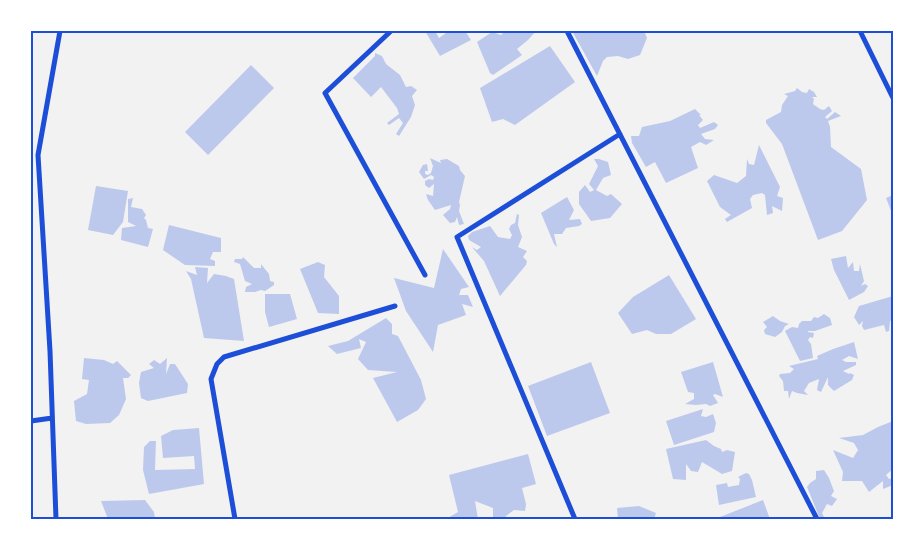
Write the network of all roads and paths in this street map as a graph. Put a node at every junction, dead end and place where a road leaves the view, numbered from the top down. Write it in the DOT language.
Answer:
graph roads {
  1 [pos="60,31"];
  2 [pos="391,31"];
  3 [pos="567,31"];
  4 [pos="860,31"];
  5 [pos="893,98"];
  6 [pos="620,134"];
  7 [pos="425,275"];
  8 [pos="395,306"];
  9 [pos="52,418"];
  10 [pos="31,421"];
  11 [pos="56,519"];
  12 [pos="235,519"];
  13 [pos="574,519"];
  14 [pos="817,519"];
  1 -- 9 [label="street"];
  2 -- 7 [label="street"];
  3 -- 6 [label="street"];
  4 -- 5 [label="street"];
  6 -- 13 [label="street"];
  6 -- 14 [label="street"];
  8 -- 12 [label="street"];
  9 -- 10 [label="street"];
  9 -- 11 [label="street"];
}
